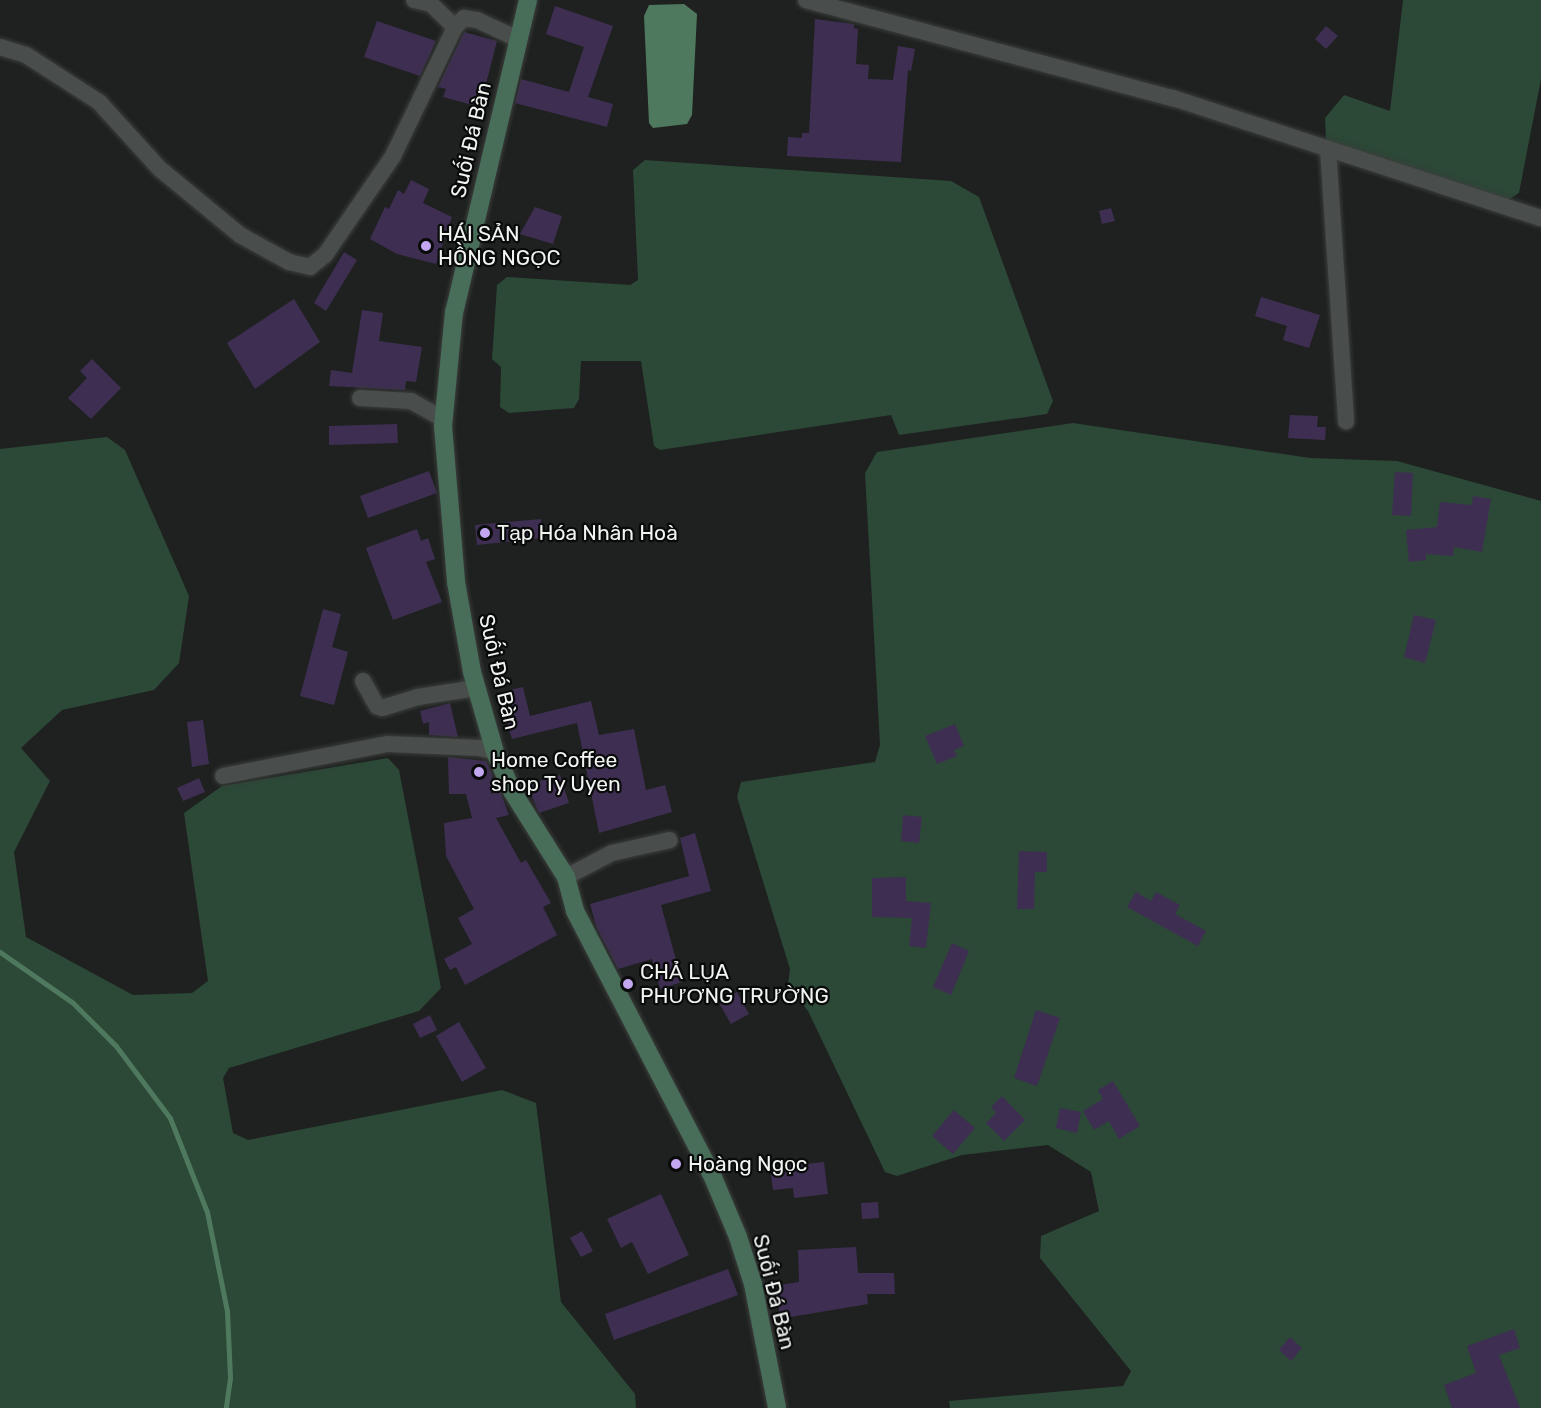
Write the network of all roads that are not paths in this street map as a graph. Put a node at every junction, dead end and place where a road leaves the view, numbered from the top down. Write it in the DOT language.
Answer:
graph roads {
  1 [pos="414,0"];
  2 [pos="528,0"];
  3 [pos="806,0"];
  4 [pos="455,27"];
  5 [pos="518,39"];
  6 [pos="0,47"];
  7 [pos="1328,149"];
  8 [pos="1541,218"];
  9 [pos="360,398"];
  10 [pos="443,419"];
  11 [pos="1346,421"];
  12 [pos="363,681"];
  13 [pos="476,688"];
  14 [pos="495,752"];
  15 [pos="224,776"];
  16 [pos="670,840"];
  17 [pos="566,877"];
  18 [pos="777,1408"];
  1 -- 4 [label="street"];
  2 -- 5 [label="street, Suối Đá Bàn"];
  3 -- 7 [label="street"];
  4 -- 5 [label="street"];
  4 -- 6 [label="street"];
  5 -- 10 [label="street, Suối Đá Bàn"];
  7 -- 8 [label="street"];
  7 -- 11 [label="street"];
  9 -- 10 [label="street"];
  10 -- 13 [label="street, Suối Đá Bàn"];
  12 -- 13 [label="street"];
  13 -- 14 [label="street, Suối Đá Bàn"];
  14 -- 15 [label="street"];
  14 -- 17 [label="street, Suối Đá Bàn"];
  16 -- 17 [label="street"];
  17 -- 18 [label="street, Suối Đá Bàn"];
}
